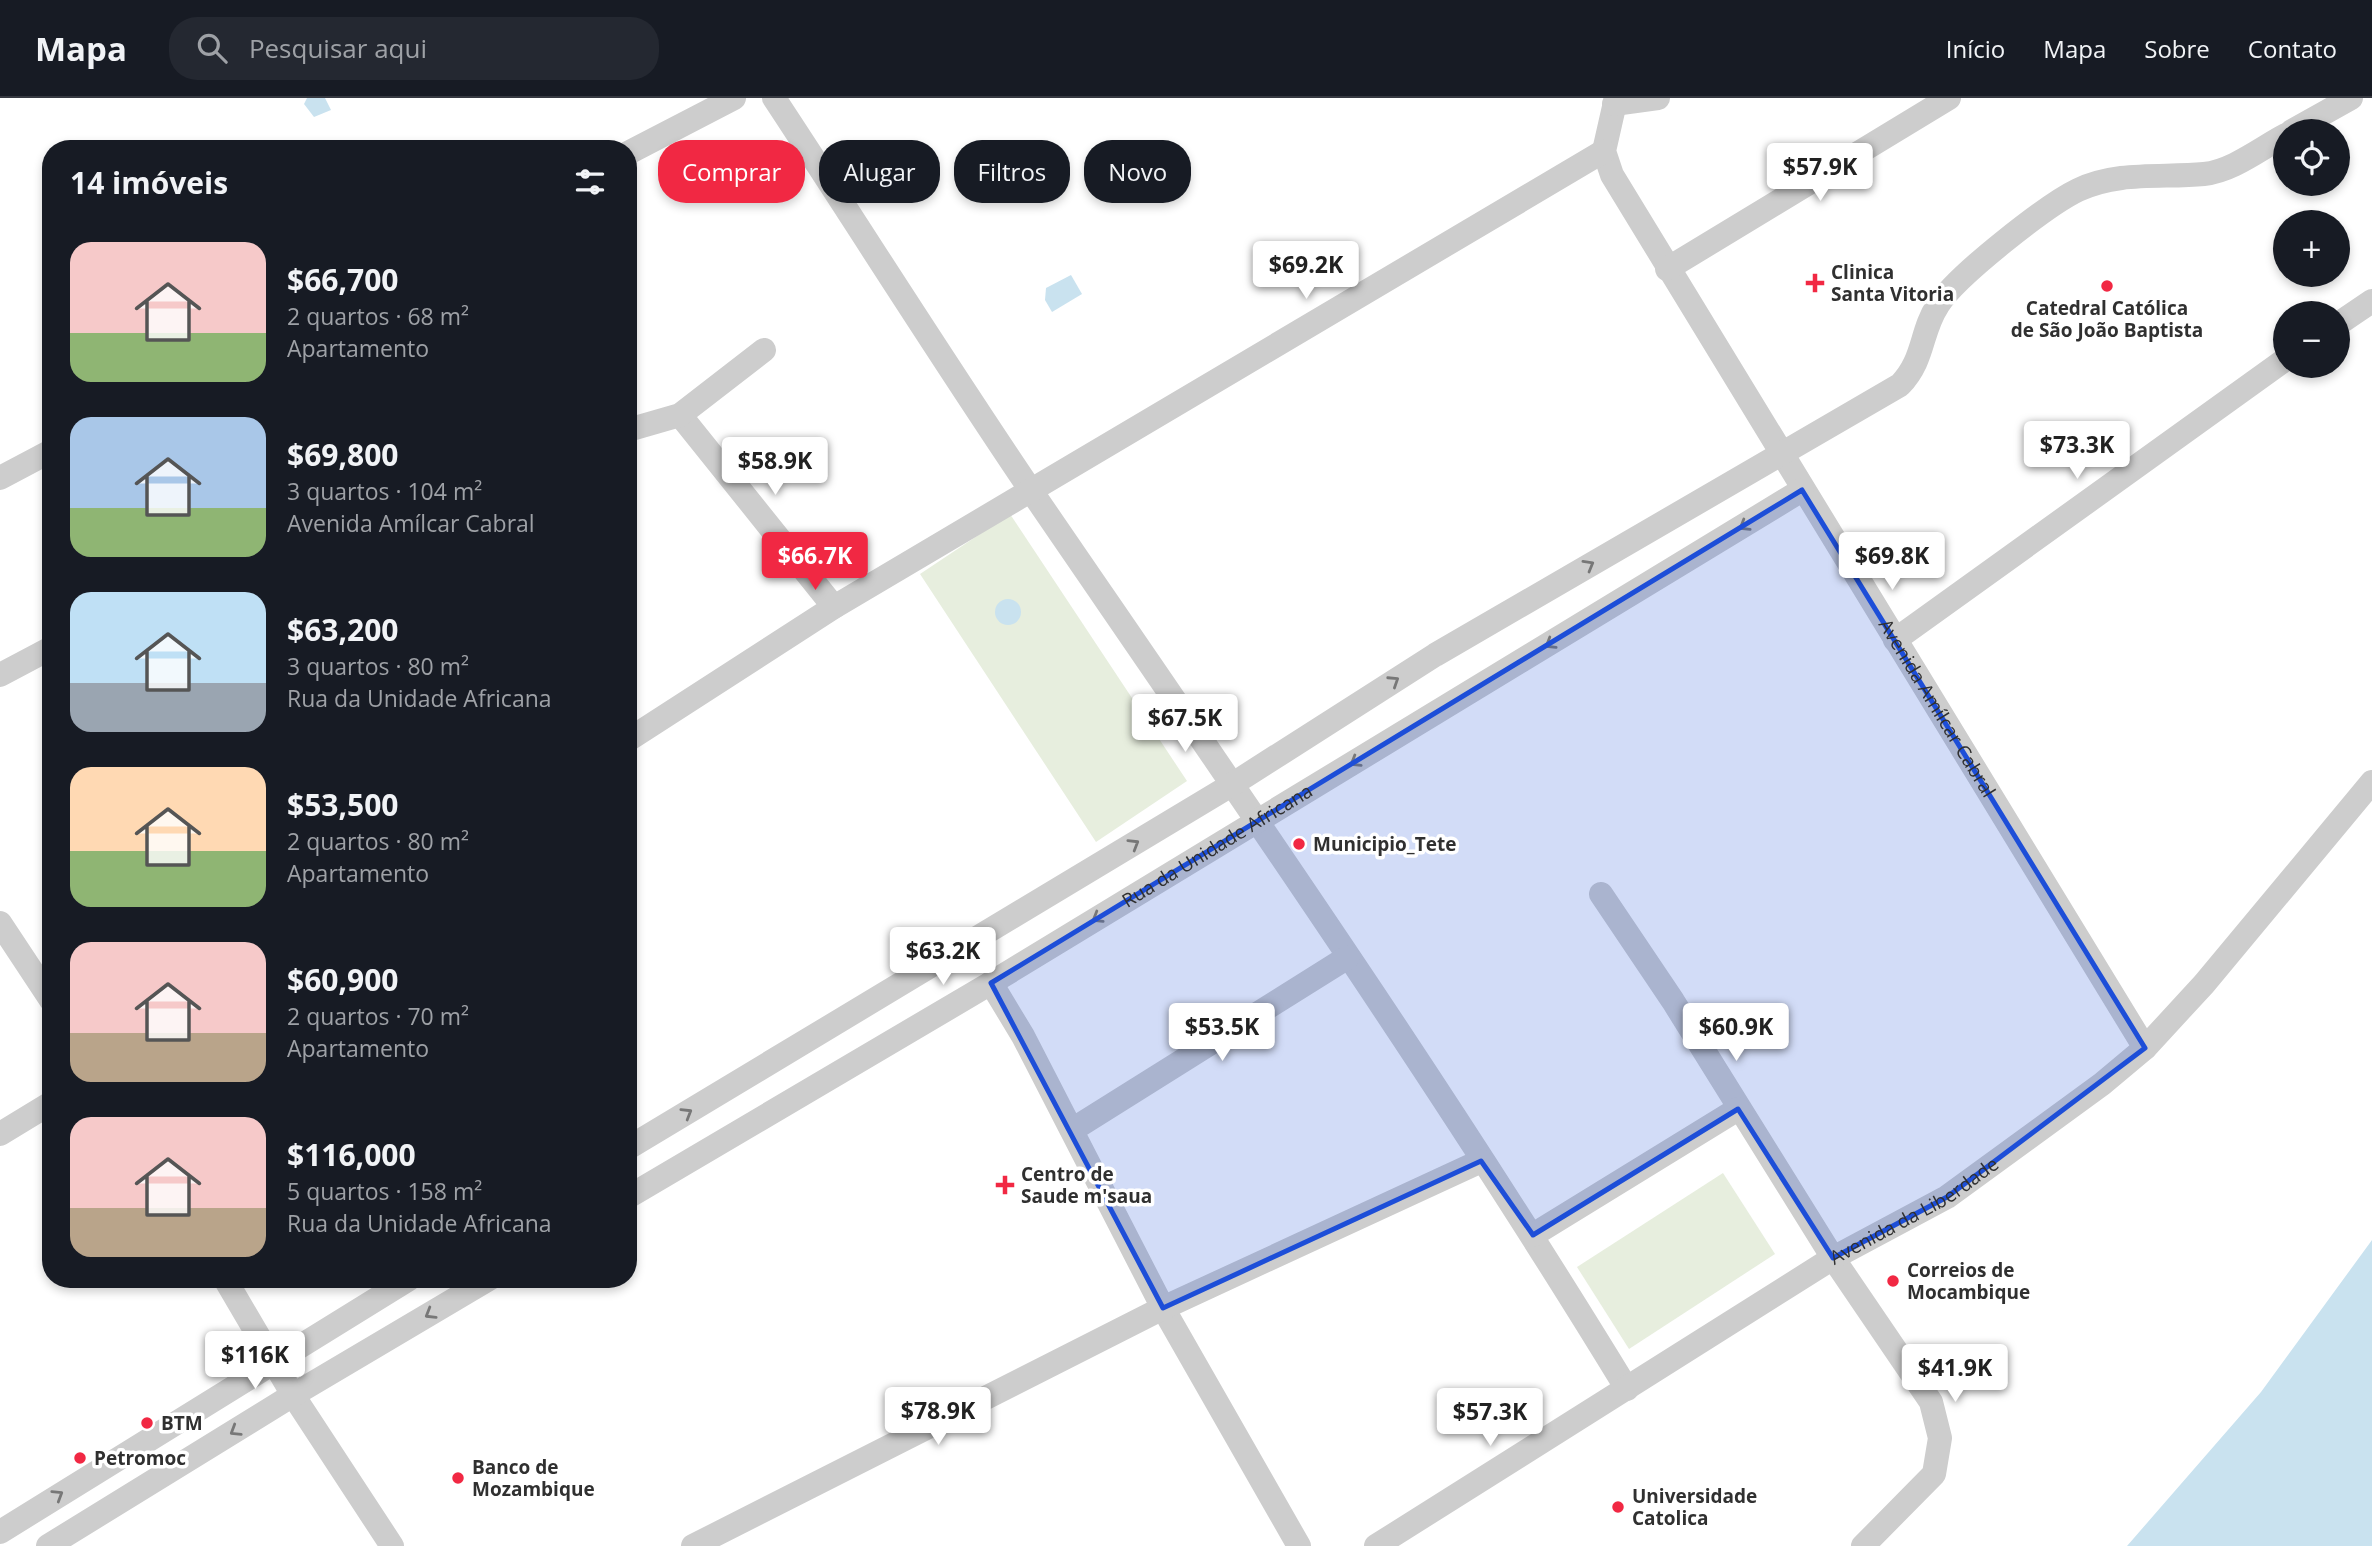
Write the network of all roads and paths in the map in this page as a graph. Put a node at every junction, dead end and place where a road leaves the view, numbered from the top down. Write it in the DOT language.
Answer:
graph roads {
  1 [pos="734,98"];
  2 [pos="774,98"];
  3 [pos="1658,98"];
  4 [pos="1949,98"];
  5 [pos="2351,98"];
  6 [pos="1615,101"];
  7 [pos="2313,119"];
  8 [pos="2273,142"];
  9 [pos="637,148"];
  10 [pos="1604,151"];
  11 [pos="1667,269"];
  12 [pos="2372,302"];
  13 [pos="2350,316"];
  14 [pos="764,351"];
  15 [pos="2273,368"];
  16 [pos="680,415"];
  17 [pos="637,427"];
  18 [pos="1780,453"];
  19 [pos="42,457"];
  20 [pos="0,478"];
  21 [pos="1802,490"];
  22 [pos="1031,491"];
  23 [pos="834,607"];
  24 [pos="1895,640"];
  25 [pos="42,654"];
  26 [pos="0,675"];
  27 [pos="637,734"];
  28 [pos="2372,782"];
  29 [pos="1233,784"];
  30 [pos="1257,820"];
  31 [pos="1601,894"];
  32 [pos="2,930"];
  33 [pos="1348,957"];
  34 [pos="991,983"];
  35 [pos="42,987"];
  36 [pos="2145,1048"];
  37 [pos="42,1108"];
  38 [pos="1738,1109"];
  39 [pos="1072,1130"];
  40 [pos="0,1134"];
  41 [pos="637,1143"];
  42 [pos="1481,1161"];
  43 [pos="637,1192"];
  44 [pos="1533,1235"];
  45 [pos="1833,1258"];
  46 [pos="230,1288"];
  47 [pos="395,1288"];
  48 [pos="474,1288"];
  49 [pos="1163,1308"];
  50 [pos="273,1361"];
  51 [pos="1628,1390"];
  52 [pos="293,1395"];
  53 [pos="0,1532"];
  54 [pos="48,1546"];
  55 [pos="392,1546"];
  56 [pos="692,1546"];
  57 [pos="1298,1546"];
  58 [pos="1376,1546"];
  59 [pos="1863,1546"];
  1 -- 9 [label="street"];
  2 -- 22 [label="street"];
  3 -- 6 [label="street"];
  4 -- 11 [label="street"];
  5 -- 7 [label="street"];
  6 -- 10 [label="street"];
  8 -- 18 [label="street"];
  10 -- 11 [label="street, Avenida Amílcar Cabral"];
  10 -- 22 [label="street"];
  11 -- 18 [label="street, Avenida Amílcar Cabral"];
  12 -- 13 [label="street"];
  14 -- 16 [label="street"];
  15 -- 24 [label="street"];
  16 -- 17 [label="street"];
  16 -- 23 [label="street"];
  18 -- 21 [label="street, Avenida Amílcar Cabral"];
  29 -- 18 [label="street, one-way"];
  19 -- 20 [label="street"];
  21 -- 24 [label="street, Avenida Amílcar Cabral"];
  21 -- 30 [label="street, Rua da Unidade Africana, one-way"];
  22 -- 23 [label="street"];
  22 -- 29 [label="street"];
  23 -- 27 [label="street"];
  24 -- 36 [label="street, Avenida Amílcar Cabral"];
  25 -- 26 [label="street"];
  28 -- 36 [label="street, Avenida da Liberdade"];
  29 -- 30 [label="street"];
  41 -- 29 [label="street, one-way"];
  30 -- 33 [label="street"];
  30 -- 34 [label="street, Rua da Unidade Africana, one-way"];
  31 -- 38 [label="street"];
  32 -- 35 [label="street"];
  33 -- 39 [label="street"];
  33 -- 42 [label="street"];
  34 -- 39 [label="street"];
  34 -- 43 [label="street, Rua da Unidade Africana"];
  36 -- 45 [label="street, Avenida da Liberdade"];
  37 -- 40 [label="street"];
  38 -- 44 [label="street"];
  38 -- 45 [label="street"];
  39 -- 49 [label="street"];
  42 -- 44 [label="street"];
  42 -- 49 [label="street"];
  44 -- 51 [label="street"];
  45 -- 51 [label="street, Avenida da Liberdade"];
  45 -- 59 [label="street"];
  46 -- 50 [label="street"];
  47 -- 50 [label="street"];
  48 -- 52 [label="street, one-way"];
  49 -- 56 [label="street"];
  49 -- 57 [label="street"];
  50 -- 52 [label="street"];
  53 -- 50 [label="street, one-way"];
  51 -- 58 [label="street, Avenida da Liberdade"];
  52 -- 54 [label="street, one-way"];
  52 -- 55 [label="street"];
}
